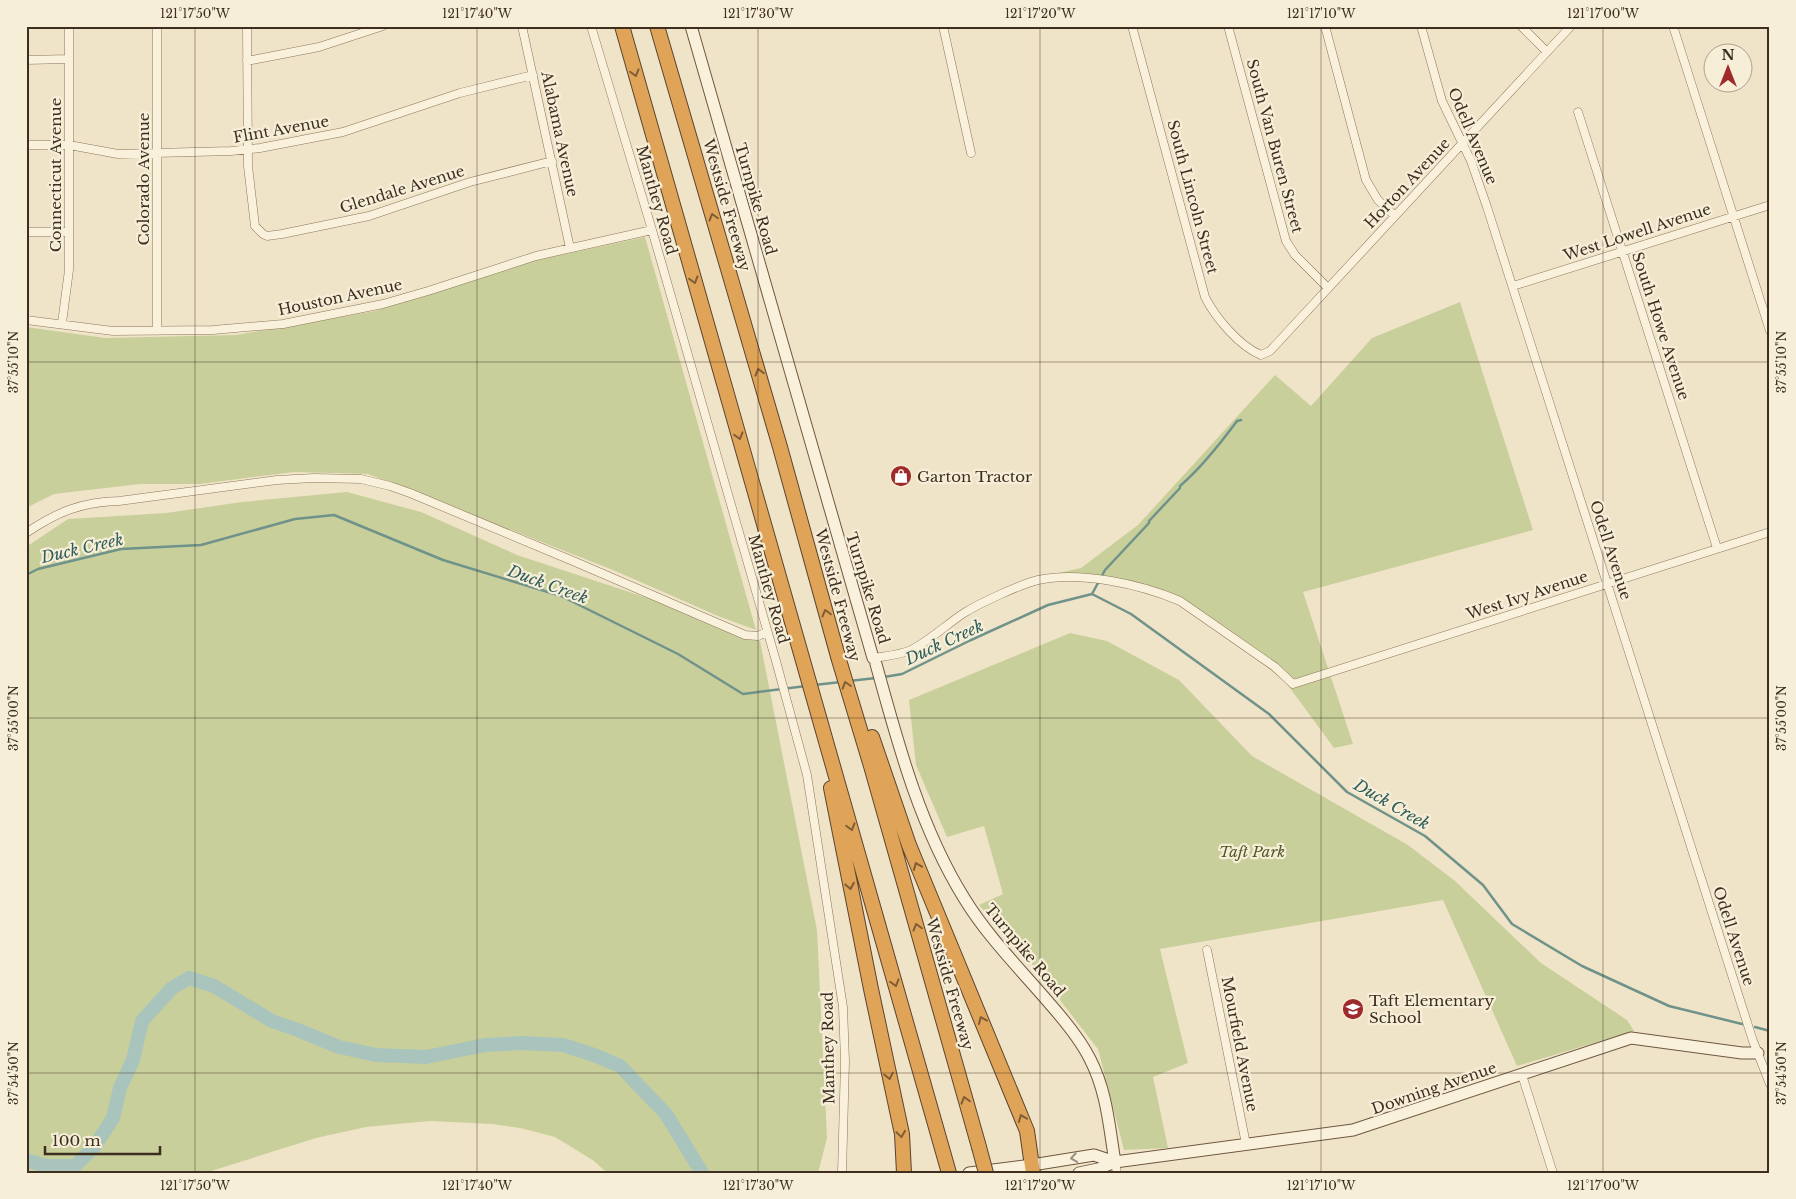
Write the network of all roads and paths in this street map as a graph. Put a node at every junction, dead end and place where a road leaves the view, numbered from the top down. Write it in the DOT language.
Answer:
graph roads {
  1 [pos="69,26"];
  2 [pos="157,26"];
  3 [pos="247,26"];
  4 [pos="383,26"];
  5 [pos="522,26"];
  6 [pos="591,26"];
  7 [pos="622,26"];
  8 [pos="657,26"];
  9 [pos="691,26"];
  10 [pos="943,26"];
  11 [pos="1132,26"];
  12 [pos="1228,26"];
  13 [pos="1324,26"];
  14 [pos="1421,26"];
  15 [pos="1521,26"];
  16 [pos="1572,26"];
  17 [pos="1673,26"];
  18 [pos="1547,52"];
  19 [pos="26,60"];
  20 [pos="69,60"];
  21 [pos="247,61"];
  22 [pos="533,75"];
  23 [pos="1578,112"];
  24 [pos="1463,143"];
  25 [pos="26,145"];
  26 [pos="69,145"];
  27 [pos="247,150"];
  28 [pos="971,153"];
  29 [pos="157,154"];
  30 [pos="552,161"];
  31 [pos="1770,205"];
  32 [pos="1395,216"];
  33 [pos="1734,216"];
  34 [pos="652,230"];
  35 [pos="26,232"];
  36 [pos="69,232"];
  37 [pos="570,248"];
  38 [pos="1622,251"];
  39 [pos="1513,286"];
  40 [pos="1328,288"];
  41 [pos="26,320"];
  42 [pos="62,323"];
  43 [pos="157,331"];
  44 [pos="1770,331"];
  45 [pos="1260,355"];
  46 [pos="1770,532"];
  47 [pos="26,533"];
  48 [pos="1717,548"];
  49 [pos="1608,583"];
  50 [pos="767,632"];
  51 [pos="874,661"];
  52 [pos="854,709"];
  53 [pos="829,752"];
  54 [pos="1207,950"];
  55 [pos="1758,1053"];
  56 [pos="1522,1075"];
  57 [pos="1770,1084"];
  58 [pos="1246,1144"];
  59 [pos="1116,1167"];
  60 [pos="1032,1169"];
  61 [pos="842,1173"];
  62 [pos="904,1173"];
  63 [pos="949,1173"];
  64 [pos="969,1173"];
  65 [pos="986,1173"];
  66 [pos="1079,1173"];
  67 [pos="1553,1173"];
  1 -- 20 [label="street, Connecticut Avenue"];
  2 -- 29 [label="street, Colorado Avenue"];
  3 -- 21 [label="street"];
  4 -- 21 [label="street"];
  5 -- 22 [label="street, Alabama Avenue"];
  6 -- 34 [label="street, Manthey Road"];
  7 -- 53 [label="highway, one-way"];
  52 -- 8 [label="highway, Westside Freeway, one-way"];
  9 -- 51 [label="street, Turnpike Road"];
  10 -- 28 [label="street"];
  11 -- 45 [label="street, South Lincoln Street"];
  12 -- 40 [label="street, South Van Buren Street"];
  13 -- 32 [label="street"];
  14 -- 24 [label="street, Odell Avenue"];
  15 -- 18 [label="street"];
  16 -- 18 [label="street, Horton Avenue"];
  17 -- 33 [label="street"];
  18 -- 24 [label="street, Horton Avenue"];
  19 -- 20 [label="street"];
  20 -- 26 [label="street, Connecticut Avenue"];
  21 -- 27 [label="street"];
  22 -- 27 [label="street, Flint Avenue"];
  22 -- 30 [label="street, Alabama Avenue"];
  23 -- 38 [label="street, South Howe Avenue"];
  24 -- 32 [label="street, Horton Avenue"];
  24 -- 39 [label="street, Odell Avenue"];
  25 -- 26 [label="street, Flint Avenue"];
  26 -- 29 [label="street, Flint Avenue"];
  26 -- 36 [label="street, Connecticut Avenue"];
  27 -- 29 [label="street, Flint Avenue"];
  27 -- 30 [label="street, Glendale Avenue"];
  29 -- 43 [label="street, Colorado Avenue"];
  30 -- 37 [label="street, Alabama Avenue"];
  31 -- 33 [label="street, West Lowell Avenue"];
  32 -- 40 [label="street, Horton Avenue"];
  33 -- 38 [label="street, West Lowell Avenue"];
  33 -- 44 [label="street"];
  34 -- 37 [label="street, Houston Avenue"];
  34 -- 50 [label="street, Manthey Road"];
  35 -- 36 [label="street"];
  36 -- 42 [label="street, Connecticut Avenue"];
  37 -- 43 [label="street, Houston Avenue"];
  38 -- 39 [label="street, West Lowell Avenue"];
  38 -- 48 [label="street, South Howe Avenue"];
  39 -- 49 [label="street, Odell Avenue"];
  40 -- 45 [label="street, Horton Avenue"];
  41 -- 42 [label="street, Houston Avenue"];
  42 -- 43 [label="street, Houston Avenue"];
  46 -- 48 [label="street, West Ivy Avenue"];
  47 -- 50 [label="street"];
  48 -- 49 [label="street, West Ivy Avenue"];
  49 -- 51 [label="street, West Ivy Avenue"];
  49 -- 55 [label="street, Odell Avenue"];
  50 -- 61 [label="street, Manthey Road"];
  51 -- 59 [label="street, Turnpike Road"];
  60 -- 52 [label="highway, one-way"];
  65 -- 52 [label="highway, Westside Freeway, one-way, bridge"];
  53 -- 62 [label="highway, one-way"];
  53 -- 63 [label="highway, one-way"];
  54 -- 58 [label="street, Mourfield Avenue"];
  55 -- 56 [label="street, Downing Avenue"];
  55 -- 57 [label="street, Odell Avenue"];
  56 -- 58 [label="street, Downing Avenue"];
  56 -- 67 [label="street"];
  58 -- 59 [label="street, Downing Avenue"];
  59 -- 60 [label="street, Downing Avenue, one-way"];
  59 -- 66 [label="street, Downing Avenue"];
  60 -- 64 [label="street, Downing Avenue"];
}
